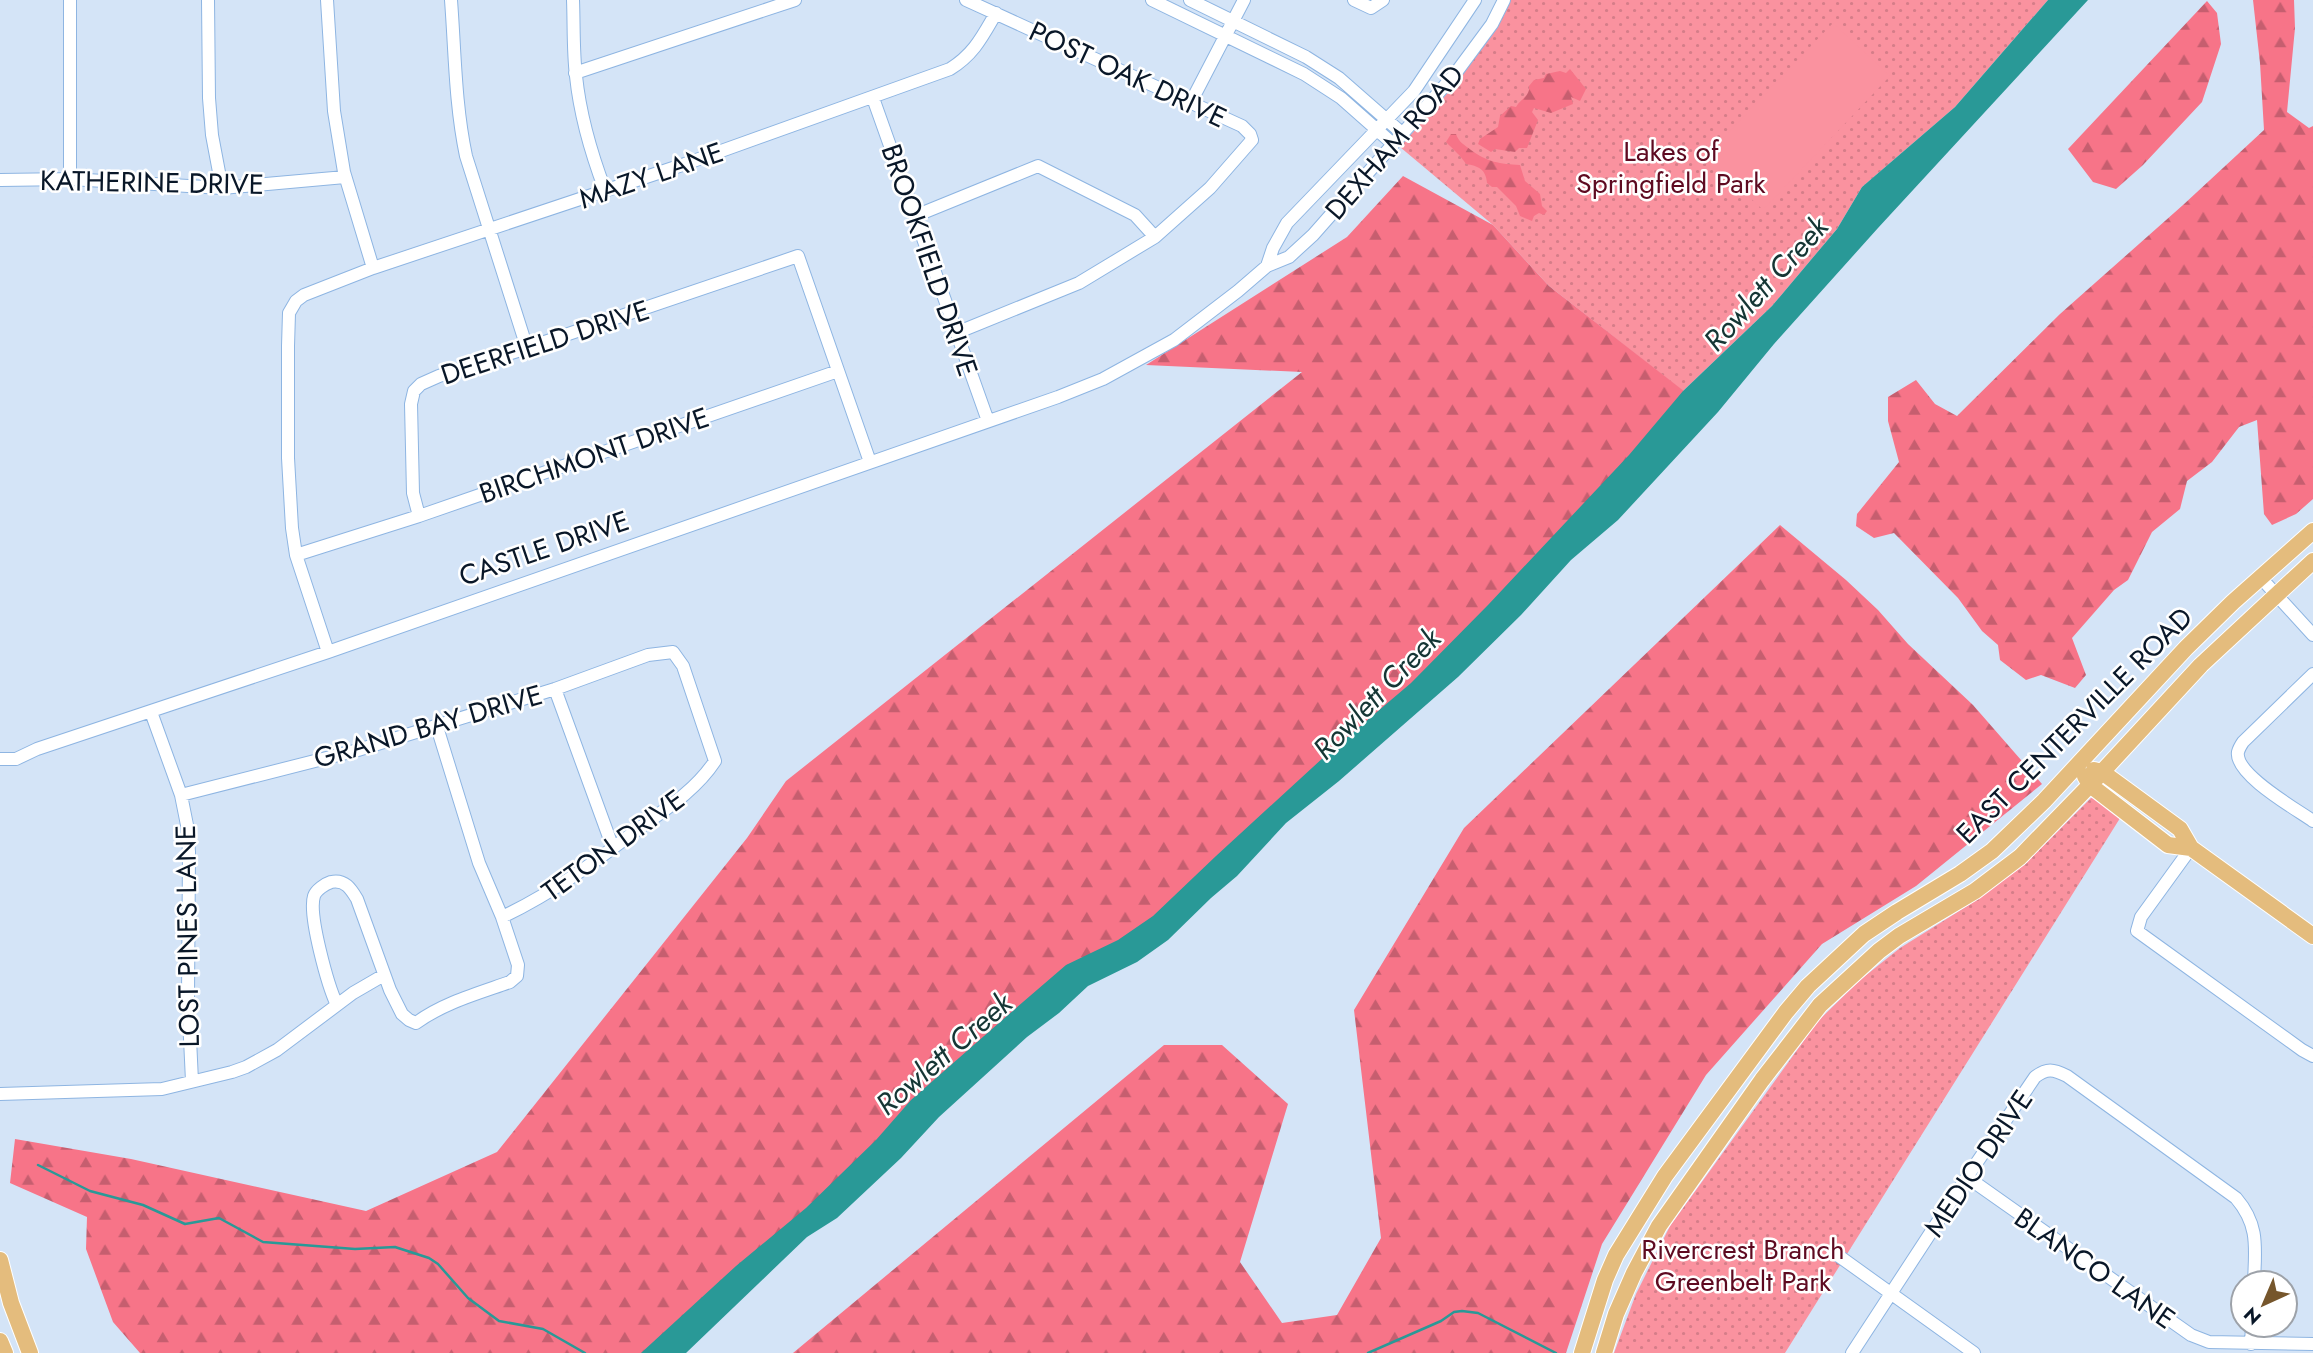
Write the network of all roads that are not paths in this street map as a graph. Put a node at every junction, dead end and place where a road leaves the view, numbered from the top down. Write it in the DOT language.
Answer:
graph roads {
  1 [pos="70,0"];
  2 [pos="208,0"];
  3 [pos="327,0"];
  4 [pos="452,0"];
  5 [pos="573,0"];
  6 [pos="795,0"];
  7 [pos="965,0"];
  8 [pos="1152,0"];
  9 [pos="1190,0"];
  10 [pos="1244,0"];
  11 [pos="1354,0"];
  12 [pos="1383,0"];
  13 [pos="1475,0"];
  14 [pos="1504,0"];
  15 [pos="996,13"];
  16 [pos="1234,20"];
  17 [pos="1226,35"];
  18 [pos="575,74"];
  19 [pos="873,98"];
  20 [pos="1191,102"];
  21 [pos="1388,120"];
  22 [pos="1378,131"];
  23 [pos="1403,134"];
  24 [pos="1393,144"];
  25 [pos="345,177"];
  26 [pos="70,179"];
  27 [pos="0,180"];
  28 [pos="222,188"];
  29 [pos="605,190"];
  30 [pos="915,216"];
  31 [pos="489,230"];
  32 [pos="1156,237"];
  33 [pos="1267,266"];
  34 [pos="373,268"];
  35 [pos="956,333"];
  36 [pos="527,348"];
  37 [pos="838,371"];
  38 [pos="1103,379"];
  39 [pos="988,421"];
  40 [pos="870,462"];
  41 [pos="419,516"];
  42 [pos="2313,531"];
  43 [pos="296,555"];
  44 [pos="2313,561"];
  45 [pos="2261,578"];
  46 [pos="2276,594"];
  47 [pos="2313,635"];
  48 [pos="328,652"];
  49 [pos="2313,674"];
  50 [pos="555,689"];
  51 [pos="151,712"];
  52 [pos="437,727"];
  53 [pos="0,759"];
  54 [pos="715,761"];
  55 [pos="2078,764"];
  56 [pos="2102,772"];
  57 [pos="2090,785"];
  58 [pos="181,795"];
  59 [pos="2313,821"];
  60 [pos="614,848"];
  61 [pos="2191,848"];
  62 [pos="502,918"];
  63 [pos="2313,936"];
  64 [pos="384,975"];
  65 [pos="337,1005"];
  66 [pos="2313,1056"];
  67 [pos="192,1081"];
  68 [pos="0,1094"];
  69 [pos="1967,1177"];
  70 [pos="1836,1254"];
  71 [pos="0,1260"];
  72 [pos="2254,1269"];
  73 [pos="1891,1293"];
  74 [pos="2252,1339"];
  75 [pos="0,1341"];
  76 [pos="2252,1344"];
  77 [pos="2313,1344"];
  78 [pos="5,1353"];
  79 [pos="30,1353"];
  80 [pos="1582,1353"];
  81 [pos="1604,1353"];
  82 [pos="1852,1353"];
  83 [pos="1974,1353"];
  1 -- 26 [label="street"];
  2 -- 28 [label="street"];
  3 -- 25 [label="street"];
  4 -- 31 [label="street"];
  5 -- 18 [label="street"];
  6 -- 18 [label="street"];
  7 -- 15 [label="street, POST OAK DRIVE"];
  8 -- 17 [label="street"];
  9 -- 16 [label="street"];
  10 -- 16 [label="street"];
  11 -- 12 [label="street"];
  13 -- 21 [label="street, DEXHAM ROAD"];
  14 -- 23 [label="street, DEXHAM ROAD"];
  15 -- 19 [label="street, MAZY LANE"];
  15 -- 20 [label="street, POST OAK DRIVE"];
  16 -- 17 [label="street"];
  16 -- 21 [label="street"];
  17 -- 20 [label="street"];
  17 -- 22 [label="street"];
  18 -- 29 [label="street"];
  19 -- 29 [label="street, MAZY LANE"];
  19 -- 30 [label="street, BROOKFIELD DRIVE"];
  20 -- 32 [label="street, POST OAK DRIVE"];
  21 -- 22 [label="street, DEXHAM ROAD"];
  21 -- 23 [label="street"];
  22 -- 24 [label="street"];
  22 -- 33 [label="street, DEXHAM ROAD"];
  23 -- 24 [label="street, DEXHAM ROAD"];
  24 -- 33 [label="street, DEXHAM ROAD"];
  25 -- 28 [label="street, KATHERINE DRIVE"];
  25 -- 34 [label="street"];
  26 -- 27 [label="street, KATHERINE DRIVE"];
  26 -- 28 [label="street, KATHERINE DRIVE"];
  29 -- 31 [label="street, MAZY LANE"];
  30 -- 32 [label="street"];
  30 -- 35 [label="street, BROOKFIELD DRIVE"];
  31 -- 34 [label="street, MAZY LANE"];
  31 -- 36 [label="street"];
  32 -- 35 [label="street"];
  33 -- 38 [label="street, DEXHAM ROAD"];
  34 -- 43 [label="street, MAZY LANE"];
  35 -- 39 [label="street, BROOKFIELD DRIVE"];
  36 -- 37 [label="street, DEERFIELD DRIVE"];
  36 -- 41 [label="street, DEERFIELD DRIVE"];
  37 -- 40 [label="street"];
  37 -- 41 [label="street, BIRCHMONT DRIVE"];
  38 -- 39 [label="street, CASTLE DRIVE"];
  39 -- 40 [label="street, CASTLE DRIVE"];
  40 -- 48 [label="street, CASTLE DRIVE"];
  41 -- 43 [label="street, BIRCHMONT DRIVE"];
  42 -- 45 [label="main road, EAST CENTERVILLE ROAD"];
  43 -- 48 [label="street"];
  44 -- 46 [label="main road, EAST CENTERVILLE ROAD"];
  45 -- 46 [label="street"];
  45 -- 55 [label="main road, EAST CENTERVILLE ROAD"];
  46 -- 47 [label="street"];
  46 -- 56 [label="main road, EAST CENTERVILLE ROAD"];
  48 -- 51 [label="street, CASTLE DRIVE"];
  49 -- 59 [label="street"];
  50 -- 52 [label="street, GRAND BAY DRIVE"];
  50 -- 54 [label="street, GRAND BAY DRIVE"];
  50 -- 60 [label="street"];
  51 -- 53 [label="street, CASTLE DRIVE"];
  51 -- 58 [label="street, LOST PINES LANE"];
  52 -- 58 [label="street, GRAND BAY DRIVE"];
  52 -- 62 [label="street"];
  54 -- 60 [label="street, TETON DRIVE"];
  55 -- 56 [label="main road"];
  55 -- 57 [label="main road"];
  55 -- 80 [label="main road, EAST CENTERVILLE ROAD"];
  56 -- 57 [label="main road, EAST CENTERVILLE ROAD"];
  56 -- 61 [label="main road"];
  57 -- 61 [label="main road"];
  57 -- 81 [label="main road, EAST CENTERVILLE ROAD"];
  58 -- 67 [label="street, LOST PINES LANE"];
  60 -- 62 [label="street, TETON DRIVE"];
  61 -- 63 [label="main road"];
  61 -- 66 [label="street"];
  62 -- 64 [label="street"];
  64 -- 65 [label="street"];
  64 -- 65 [label="street"];
  65 -- 67 [label="street"];
  67 -- 68 [label="street"];
  69 -- 72 [label="street, MEDIO DRIVE"];
  69 -- 73 [label="street, MEDIO DRIVE"];
  69 -- 76 [label="street, BLANCO LANE"];
  70 -- 73 [label="street"];
  71 -- 79 [label="main road"];
  73 -- 82 [label="street, MEDIO DRIVE"];
  73 -- 83 [label="street"];
  74 -- 76 [label="street"];
  75 -- 78 [label="main road"];
  76 -- 77 [label="street, BLANCO LANE"];
}
